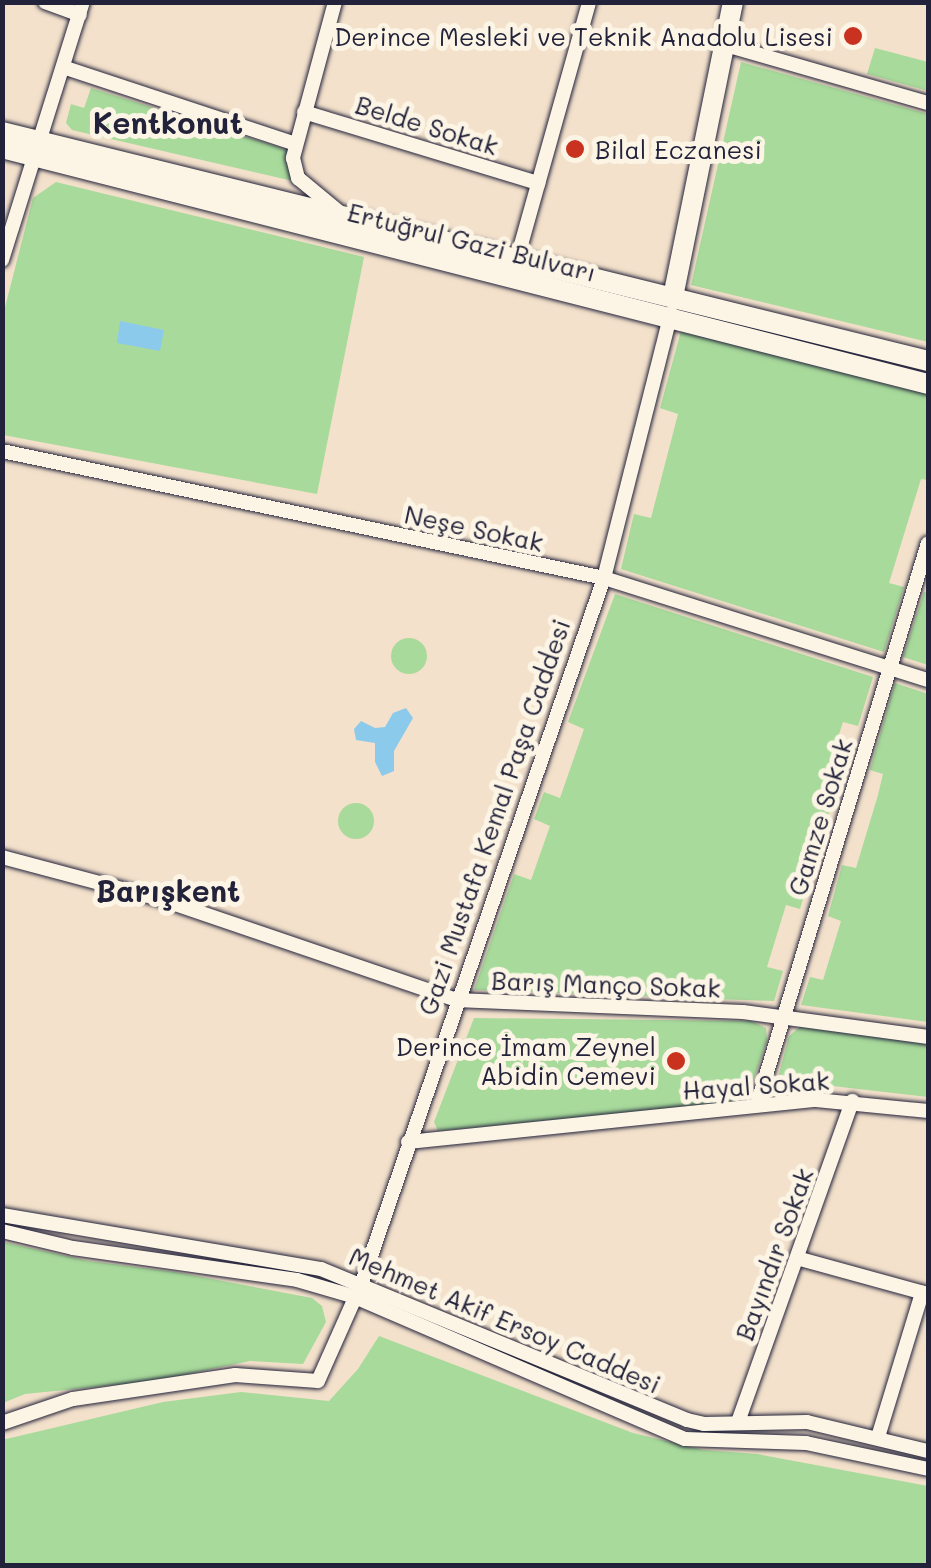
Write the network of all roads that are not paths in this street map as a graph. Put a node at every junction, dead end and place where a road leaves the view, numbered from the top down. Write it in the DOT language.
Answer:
graph roads {
  1 [pos="45,2"];
  2 [pos="335,2"];
  3 [pos="589,2"];
  4 [pos="733,2"];
  5 [pos="82,9"];
  6 [pos="722,44"];
  7 [pos="63,67"];
  8 [pos="928,103"];
  9 [pos="304,112"];
  10 [pos="2,132"];
  11 [pos="296,144"];
  12 [pos="2,148"];
  13 [pos="34,148"];
  14 [pos="538,182"];
  15 [pos="344,215"];
  16 [pos="2,260"];
  17 [pos="517,260"];
  18 [pos="672,308"];
  19 [pos="928,361"];
  20 [pos="928,384"];
  21 [pos="2,451"];
  22 [pos="928,543"];
  23 [pos="604,578"];
  24 [pos="889,667"];
  25 [pos="928,680"];
  26 [pos="2,857"];
  27 [pos="456,1000"];
  28 [pos="782,1016"];
  29 [pos="928,1037"];
  30 [pos="852,1100"];
  31 [pos="757,1105"];
  32 [pos="928,1111"];
  33 [pos="408,1142"];
  34 [pos="2,1215"];
  35 [pos="2,1231"];
  36 [pos="797,1258"];
  37 [pos="362,1282"];
  38 [pos="925,1294"];
  39 [pos="355,1297"];
  40 [pos="2,1422"];
  41 [pos="738,1422"];
  42 [pos="878,1438"];
  43 [pos="928,1451"];
  44 [pos="928,1469"];
  1 -- 5 [label="street"];
  2 -- 9 [label="street"];
  3 -- 14 [label="street"];
  4 -- 6 [label="main road, Gazi Mustafa Kemal Paşa Caddesi"];
  5 -- 7 [label="street"];
  6 -- 8 [label="street"];
  6 -- 18 [label="main road, Gazi Mustafa Kemal Paşa Caddesi"];
  7 -- 11 [label="street"];
  7 -- 13 [label="street"];
  9 -- 11 [label="street"];
  9 -- 14 [label="street, Belde Sokak"];
  10 -- 13 [label="main road, Ertuğrul Gazi Bulvarı"];
  11 -- 15 [label="street"];
  12 -- 13 [label="main road, Ertuğrul Gazi Bulvarı"];
  13 -- 15 [label="main road, Ertuğrul Gazi Bulvarı"];
  13 -- 16 [label="street"];
  13 -- 18 [label="main road, Ertuğrul Gazi Bulvarı"];
  14 -- 17 [label="street"];
  15 -- 17 [label="main road, Ertuğrul Gazi Bulvarı"];
  17 -- 18 [label="main road, Ertuğrul Gazi Bulvarı"];
  18 -- 19 [label="main road, Ertuğrul Gazi Bulvarı"];
  18 -- 20 [label="main road, Ertuğrul Gazi Bulvarı"];
  18 -- 23 [label="street, Gazi Mustafa Kemal Paşa Caddesi"];
  21 -- 23 [label="street, Neşe Sokak"];
  22 -- 24 [label="street, Gamze Sokak"];
  23 -- 24 [label="street, Neşe Sokak"];
  23 -- 27 [label="street, Gazi Mustafa Kemal Paşa Caddesi"];
  24 -- 25 [label="street, Neşe Sokak"];
  24 -- 28 [label="street, Gamze Sokak"];
  26 -- 27 [label="street, Barış Manço Sokak"];
  27 -- 28 [label="street, Barış Manço Sokak"];
  27 -- 33 [label="street, Gazi Mustafa Kemal Paşa Caddesi"];
  28 -- 29 [label="street, Barış Manço Sokak"];
  28 -- 31 [label="street, Gamze Sokak"];
  30 -- 31 [label="street, Hayal Sokak"];
  30 -- 32 [label="street, Hayal Sokak"];
  30 -- 36 [label="street, Bayındır Sokak"];
  31 -- 33 [label="street, Hayal Sokak"];
  33 -- 37 [label="street, Gazi Mustafa Kemal Paşa Caddesi"];
  34 -- 37 [label="street, Mehmet Akif Ersoy Caddesi"];
  35 -- 39 [label="street, Mehmet Akif Ersoy Caddesi"];
  36 -- 38 [label="street"];
  36 -- 41 [label="street, Bayındır Sokak"];
  37 -- 39 [label="street, Gazi Mustafa Kemal Paşa Caddesi"];
  37 -- 41 [label="street, Mehmet Akif Ersoy Caddesi"];
  38 -- 42 [label="street"];
  39 -- 40 [label="street, Gazi Mustafa Kemal Paşa Caddesi"];
  39 -- 44 [label="street, Mehmet Akif Ersoy Caddesi"];
  41 -- 42 [label="street, Mehmet Akif Ersoy Caddesi"];
  42 -- 43 [label="street, Mehmet Akif Ersoy Caddesi"];
}
